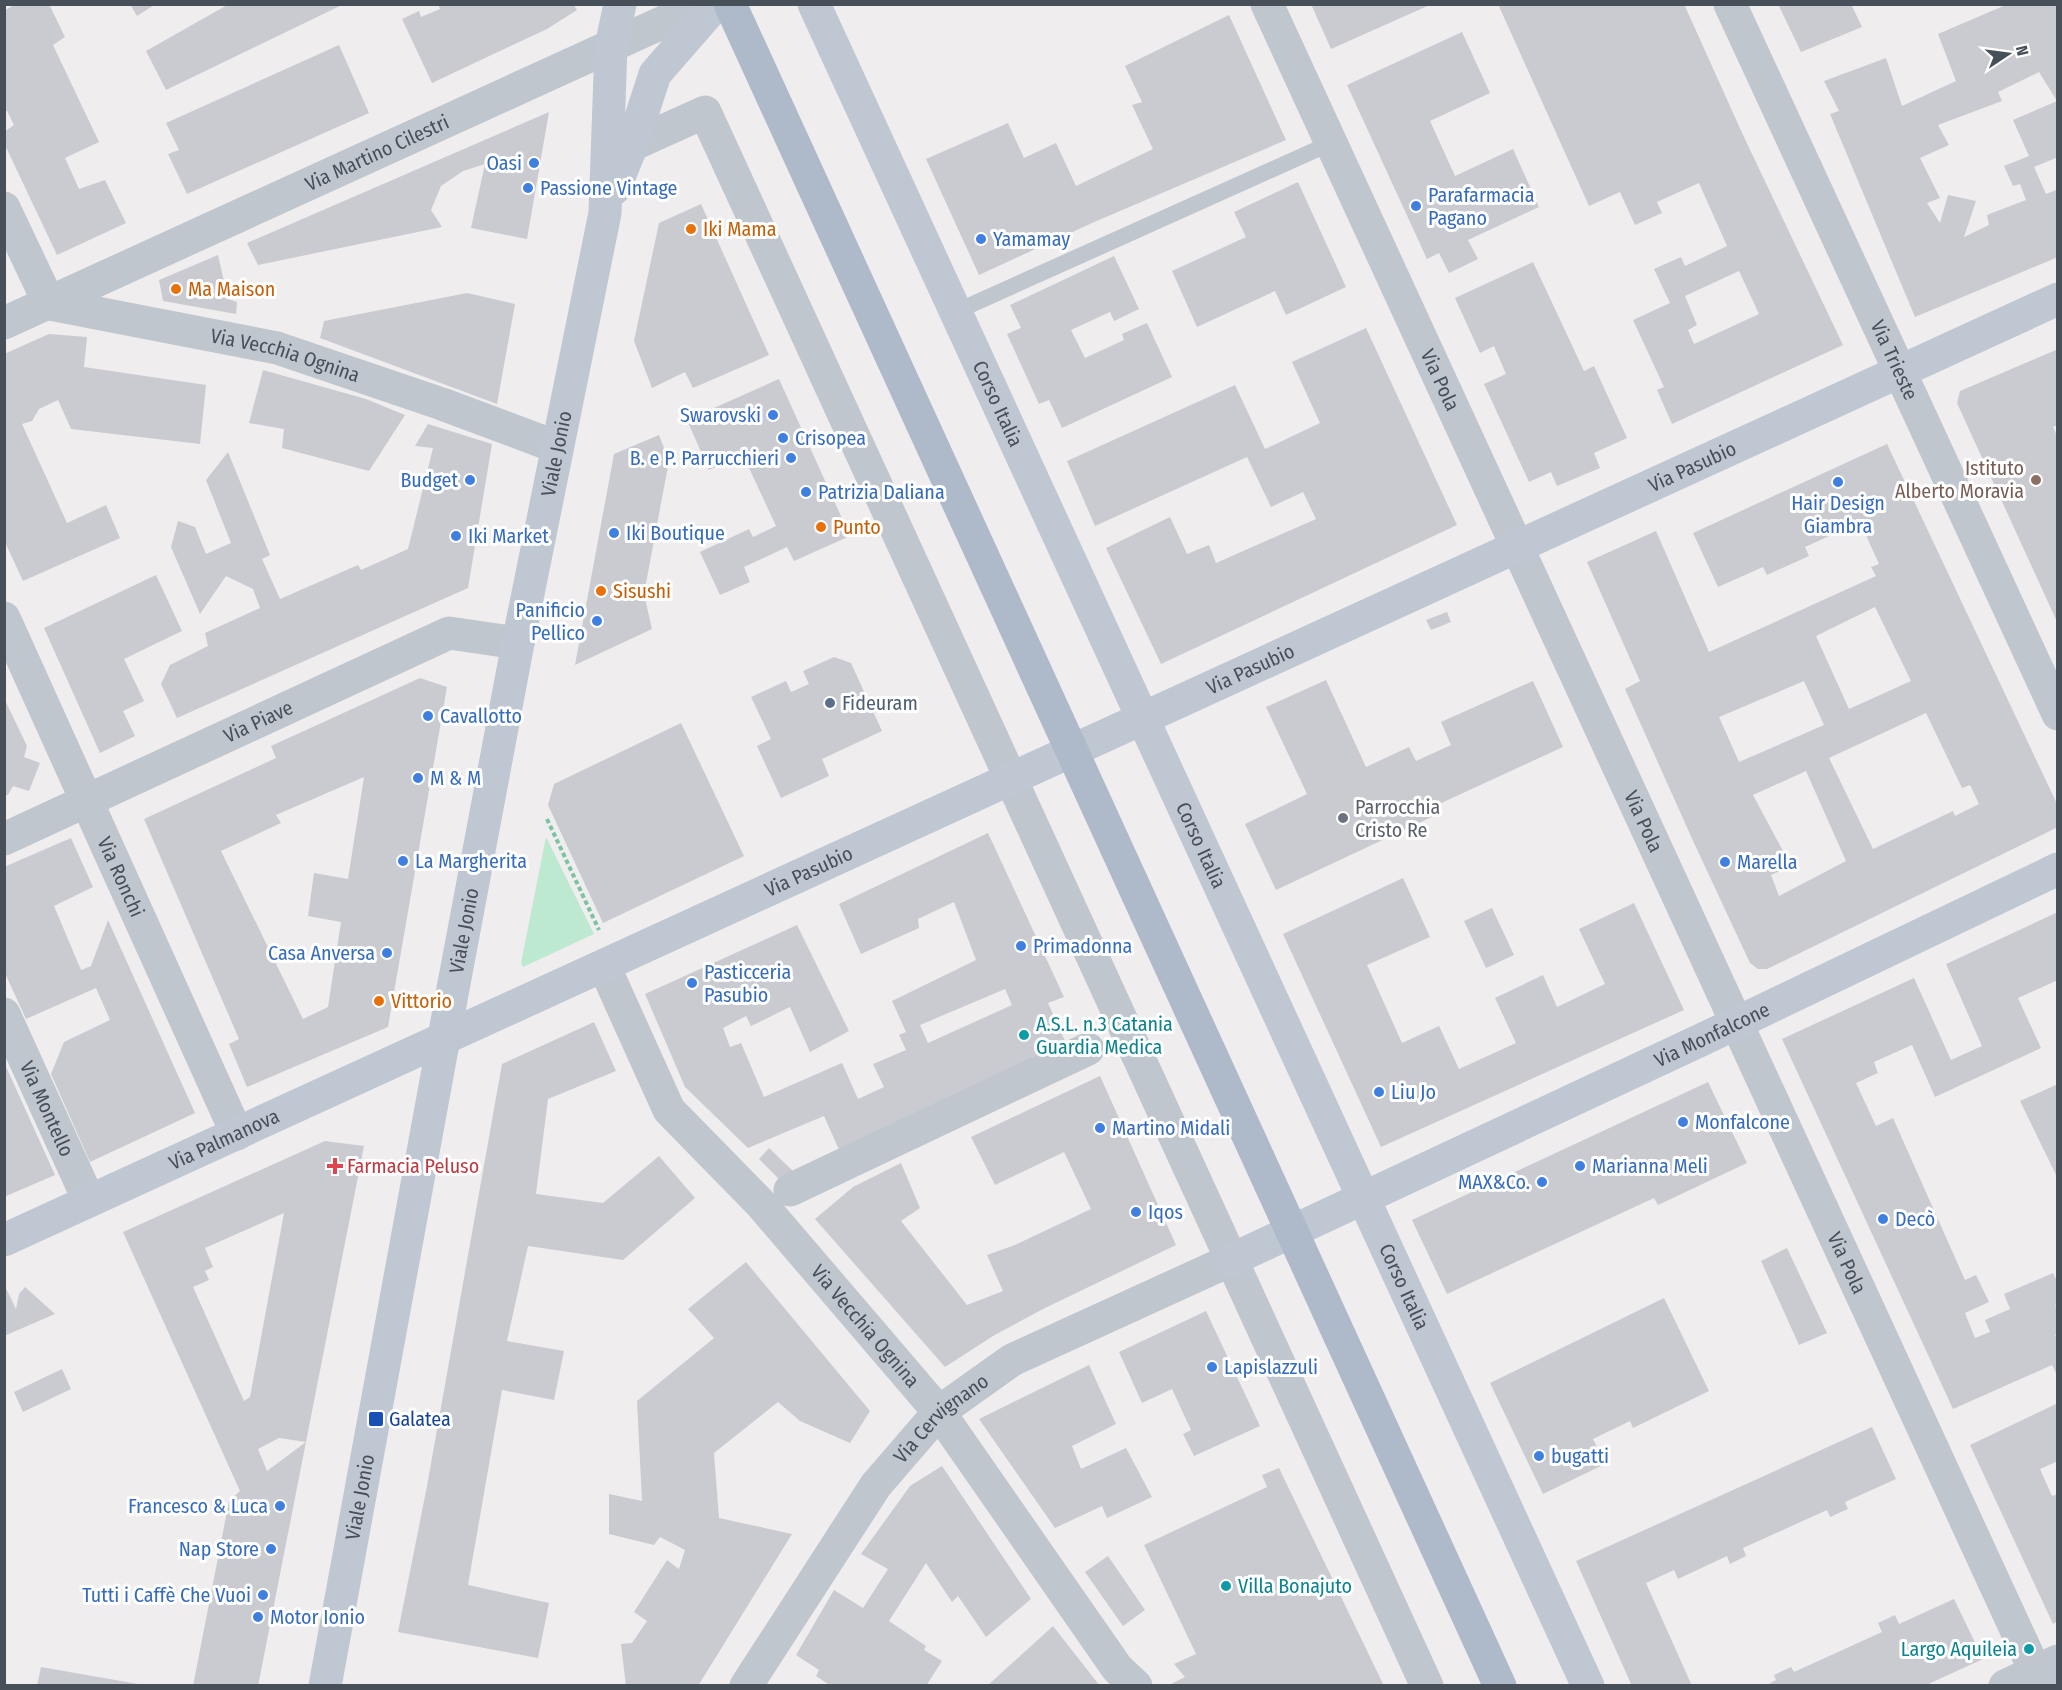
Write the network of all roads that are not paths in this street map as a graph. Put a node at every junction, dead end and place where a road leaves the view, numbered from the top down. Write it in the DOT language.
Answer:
graph roads {
  1 [pos="620,4"];
  2 [pos="704,4"];
  3 [pos="716,4"];
  4 [pos="730,4"];
  5 [pos="813,4"];
  6 [pos="1266,4"];
  7 [pos="1730,4"];
  8 [pos="611,47"];
  9 [pos="1331,143"];
  10 [pos="632,145"];
  11 [pos="4,208"];
  12 [pos="605,213"];
  13 [pos="2058,299"];
  14 [pos="4,302"];
  15 [pos="49,303"];
  16 [pos="955,312"];
  17 [pos="4,323"];
  18 [pos="1900,372"];
  19 [pos="557,447"];
  20 [pos="1516,547"];
  21 [pos="4,618"];
  22 [pos="518,643"];
  23 [pos="2058,714"];
  24 [pos="1142,718"];
  25 [pos="1072,751"];
  26 [pos="1010,779"];
  27 [pos="87,801"];
  28 [pos="4,839"];
  29 [pos="2058,869"];
  30 [pos="603,952"];
  31 [pos="4,1014"];
  32 [pos="1736,1023"];
  33 [pos="443,1039"];
  34 [pos="1096,1045"];
  35 [pos="237,1134"];
  36 [pos="790,1190"];
  37 [pos="1364,1197"];
  38 [pos="89,1201"];
  39 [pos="761,1204"];
  40 [pos="1292,1230"];
  41 [pos="4,1240"];
  42 [pos="1231,1260"];
  43 [pos="939,1412"];
  44 [pos="2045,1673"];
  45 [pos="326,1686"];
  46 [pos="746,1686"];
  47 [pos="1136,1686"];
  48 [pos="1427,1686"];
  49 [pos="1500,1686"];
  50 [pos="1588,1686"];
  51 [pos="2005,1686"];
  1 -- 8 [label="main road"];
  2 -- 8 [label="street, Via Martino Cilestri"];
  3 -- 10 [label="main road"];
  4 -- 25 [label="main road"];
  5 -- 16 [label="main road, Corso Italia"];
  6 -- 9 [label="street, Via Pola"];
  7 -- 18 [label="street, Via Trieste"];
  8 -- 12 [label="main road"];
  8 -- 15 [label="street, Via Martino Cilestri"];
  9 -- 16 [label="lane"];
  9 -- 20 [label="street, Via Pola"];
  10 -- 12 [label="main road"];
  10 -- 26 [label="street"];
  11 -- 15 [label="street"];
  12 -- 19 [label="main road, Viale Jonio"];
  13 -- 18 [label="main road, Via Pasubio"];
  14 -- 15 [label="street, Via Vecchia Ognina"];
  15 -- 17 [label="street, Via Martino Cilestri"];
  15 -- 19 [label="street, Via Vecchia Ognina"];
  16 -- 24 [label="main road, Corso Italia"];
  18 -- 20 [label="main road, Via Pasubio"];
  18 -- 23 [label="street, Via Trieste"];
  19 -- 22 [label="main road, Viale Jonio"];
  20 -- 24 [label="main road, Via Pasubio"];
  20 -- 32 [label="street, Via Pola"];
  21 -- 27 [label="street, Via Ronchi"];
  22 -- 27 [label="street, Via Piave"];
  22 -- 33 [label="main road, Viale Jonio"];
  24 -- 25 [label="main road, Via Pasubio"];
  24 -- 37 [label="main road, Corso Italia"];
  25 -- 26 [label="main road, Via Pasubio"];
  25 -- 40 [label="main road"];
  26 -- 30 [label="main road, Via Pasubio"];
  26 -- 42 [label="street"];
  27 -- 28 [label="street, Via Piave"];
  27 -- 35 [label="street, Via Ronchi"];
  29 -- 32 [label="main road, Via Monfalcone"];
  30 -- 33 [label="main road, Via Pasubio"];
  30 -- 39 [label="street, Via Vecchia Ognina"];
  31 -- 38 [label="street, Via Montello"];
  32 -- 37 [label="main road, Via Monfalcone"];
  32 -- 44 [label="street, Via Pola"];
  33 -- 35 [label="main road, Via Palmanova"];
  33 -- 45 [label="main road, Viale Jonio"];
  34 -- 36 [label="street"];
  35 -- 38 [label="main road, Via Palmanova"];
  36 -- 39 [label="lane"];
  37 -- 40 [label="main road, Via Monfalcone"];
  37 -- 50 [label="main road, Corso Italia"];
  38 -- 41 [label="main road, Via Palmanova"];
  39 -- 43 [label="street, Via Vecchia Ognina"];
  40 -- 42 [label="main road, Via Monfalcone"];
  40 -- 49 [label="main road"];
  42 -- 43 [label="street, Via Cervignano"];
  42 -- 48 [label="street"];
  43 -- 46 [label="street, Via Cervignano"];
  43 -- 47 [label="street, Via Vecchia Ognina"];
  44 -- 51 [label="street"];
}
